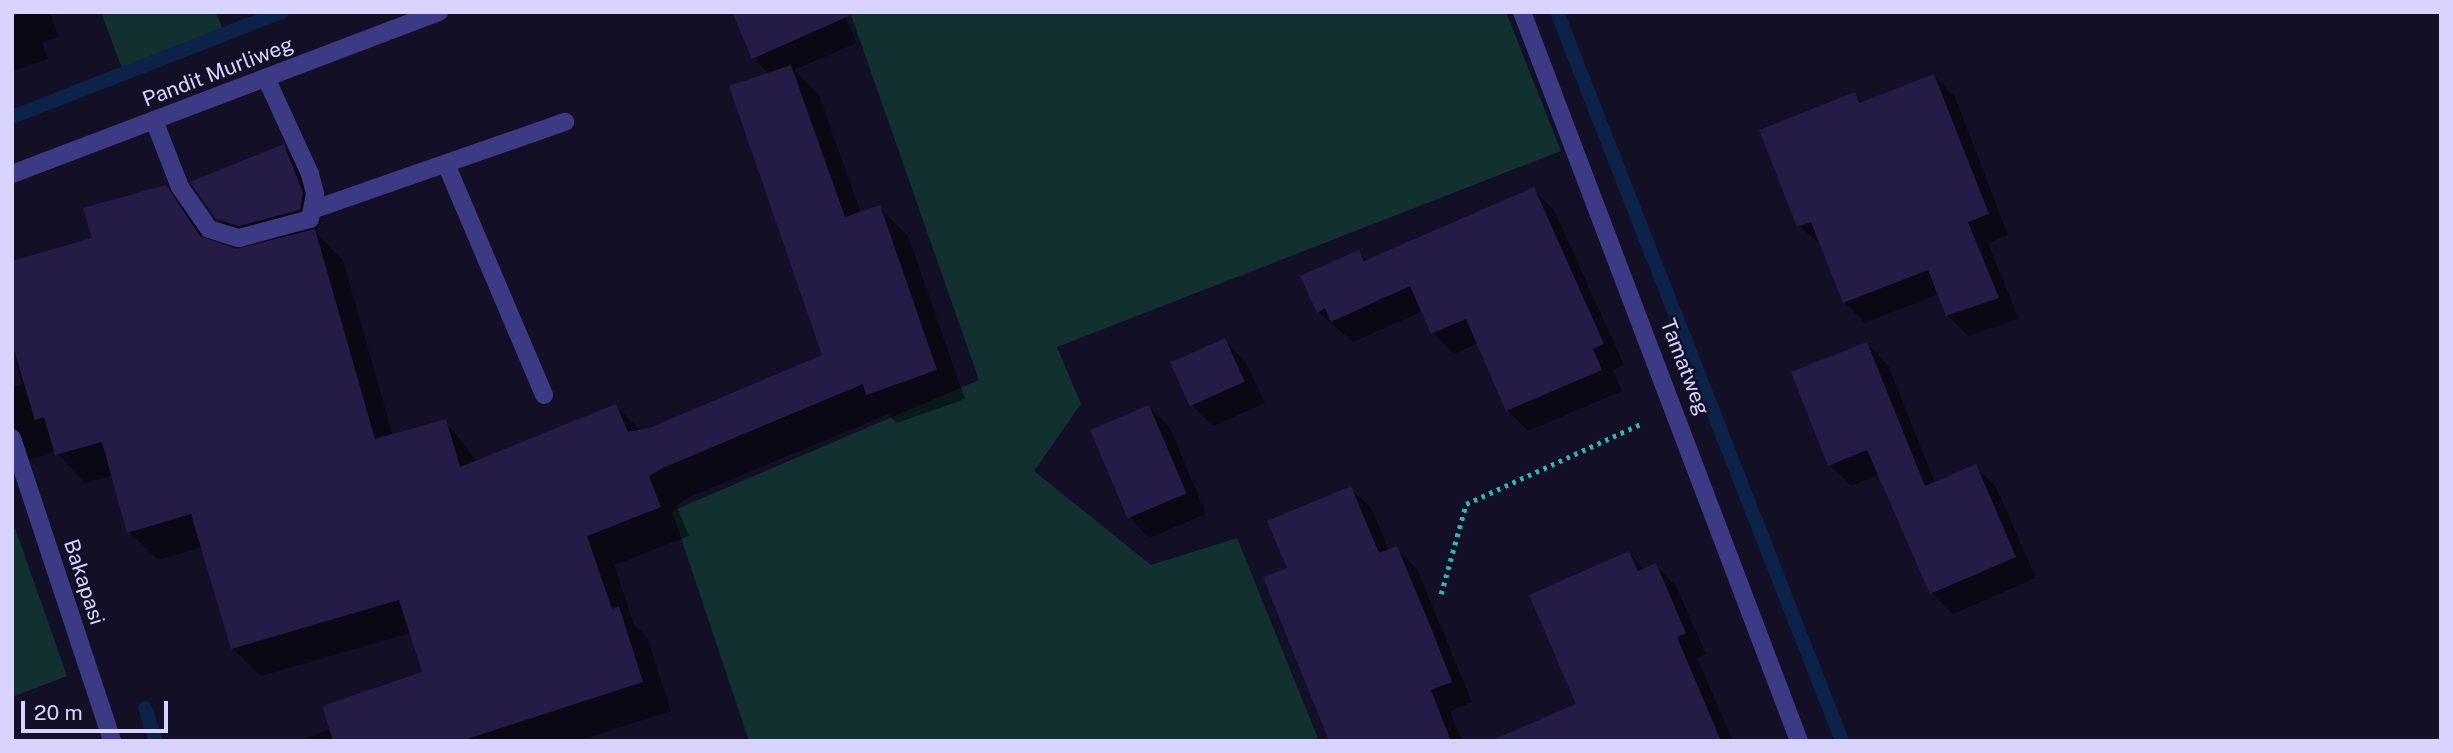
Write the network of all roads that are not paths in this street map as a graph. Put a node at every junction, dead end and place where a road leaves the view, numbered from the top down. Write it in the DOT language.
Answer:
graph roads {
  1 [pos="439,12"];
  2 [pos="1522,12"];
  3 [pos="266,78"];
  4 [pos="154,121"];
  5 [pos="565,122"];
  6 [pos="446,164"];
  7 [pos="12,174"];
  8 [pos="315,209"];
  9 [pos="544,395"];
  10 [pos="12,438"];
  11 [pos="112,741"];
  12 [pos="1799,741"];
  1 -- 3 [label="street, Pandit Murliweg"];
  2 -- 12 [label="street, Tamatweg"];
  3 -- 4 [label="street, Pandit Murliweg"];
  3 -- 8 [label="street"];
  4 -- 7 [label="street, Pandit Murliweg"];
  4 -- 8 [label="street"];
  5 -- 6 [label="street"];
  6 -- 8 [label="street"];
  6 -- 9 [label="street"];
  10 -- 11 [label="street, Bakapasi"];
}
